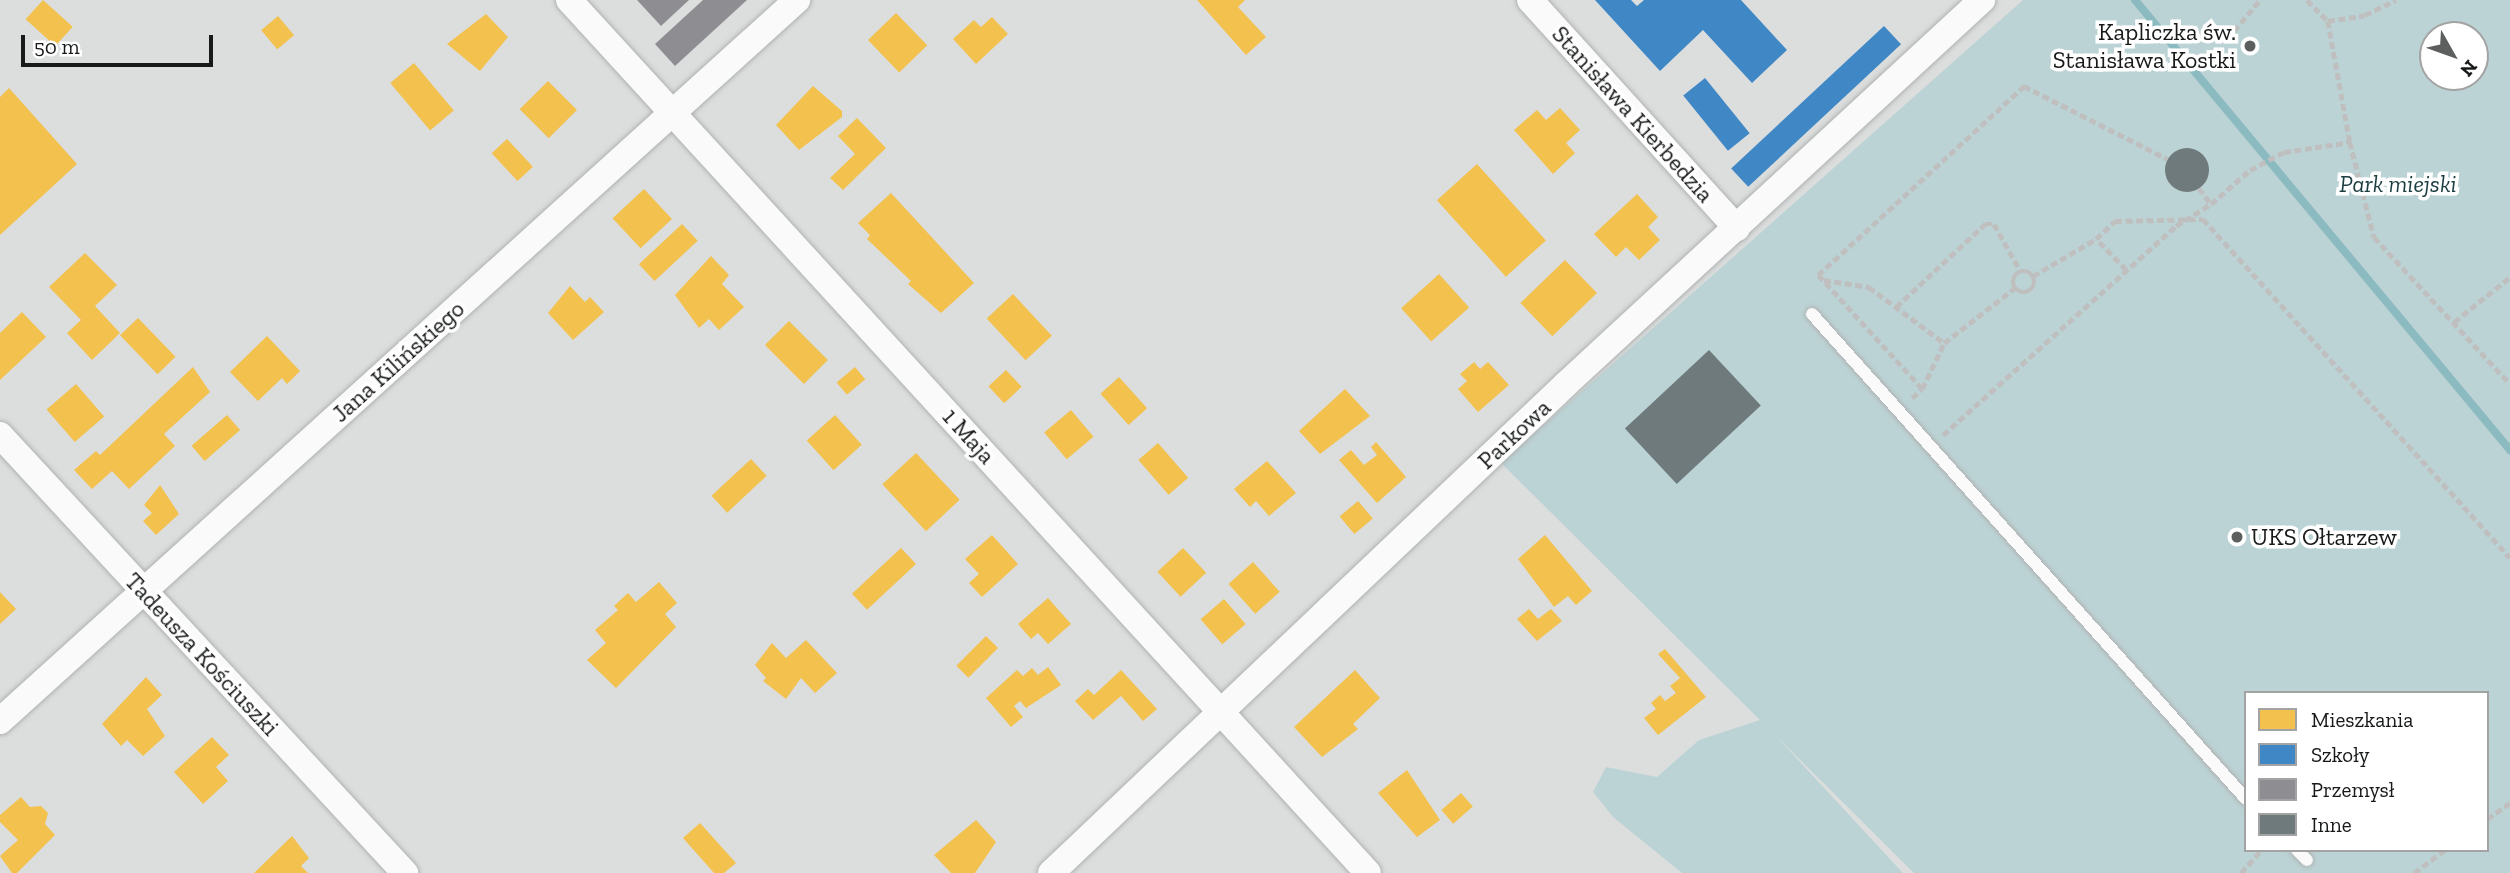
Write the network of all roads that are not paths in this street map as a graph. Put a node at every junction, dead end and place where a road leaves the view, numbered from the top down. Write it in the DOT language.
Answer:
graph roads {
  1 [pos="569,0"];
  2 [pos="797,0"];
  3 [pos="1530,0"];
  4 [pos="1982,0"];
  5 [pos="675,114"];
  6 [pos="1737,228"];
  7 [pos="1812,314"];
  8 [pos="0,435"];
  9 [pos="142,589"];
  10 [pos="1222,712"];
  11 [pos="0,721"];
  12 [pos="2244,797"];
  13 [pos="2299,852"];
  14 [pos="2307,860"];
  15 [pos="405,873"];
  16 [pos="1051,873"];
  17 [pos="1368,873"];
  1 -- 5 [label="street, 1 Maja"];
  2 -- 5 [label="street, Jana Kilińskiego"];
  3 -- 6 [label="street, Stanisława Kierbedzia"];
  4 -- 6 [label="street, Parkowa"];
  5 -- 9 [label="street, Jana Kilińskiego"];
  5 -- 10 [label="street, 1 Maja"];
  6 -- 10 [label="street, Parkowa"];
  7 -- 12 [label="lane"];
  8 -- 9 [label="street, Tadeusza Kościuszki"];
  9 -- 11 [label="street, Jana Kilińskiego"];
  9 -- 15 [label="street, Tadeusza Kościuszki"];
  10 -- 16 [label="street, Parkowa"];
  10 -- 17 [label="street, 1 Maja"];
  13 -- 14 [label="lane"];
}
